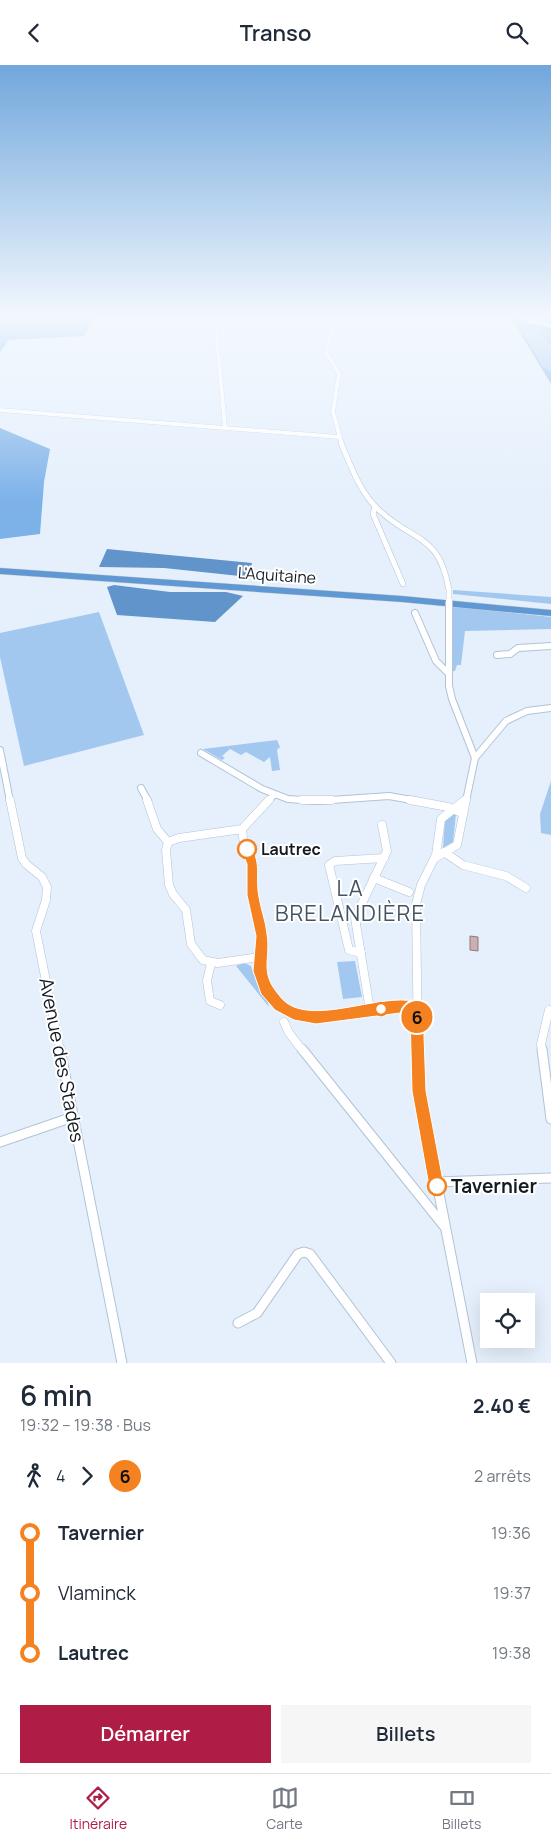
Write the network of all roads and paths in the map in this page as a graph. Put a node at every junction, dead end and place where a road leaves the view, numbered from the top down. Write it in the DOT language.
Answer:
graph roads {
  1 [pos="221,379"];
  2 [pos="338,379"];
  3 [pos="0,410"];
  4 [pos="225,427"];
  5 [pos="340,437"];
  6 [pos="375,507"];
  7 [pos="0,565"];
  8 [pos="0,571"];
  9 [pos="403,584"];
  10 [pos="551,607"];
  11 [pos="449,611"];
  12 [pos="415,613"];
  13 [pos="551,613"];
  14 [pos="551,646"];
  15 [pos="497,655"];
  16 [pos="448,673"];
  17 [pos="551,708"];
  18 [pos="0,750"];
  19 [pos="200,753"];
  20 [pos="475,757"];
  21 [pos="2,769"];
  22 [pos="142,788"];
  23 [pos="274,795"];
  24 [pos="465,800"];
  25 [pos="454,809"];
  26 [pos="462,813"];
  27 [pos="382,825"];
  28 [pos="242,829"];
  29 [pos="168,842"];
  30 [pos="437,847"];
  31 [pos="445,853"];
  32 [pos="384,858"];
  33 [pos="435,858"];
  34 [pos="374,878"];
  35 [pos="526,888"];
  36 [pos="410,891"];
  37 [pos="360,953"];
  38 [pos="260,957"];
  39 [pos="211,963"];
  40 [pos="220,1005"];
  41 [pos="417,1008"];
  42 [pos="549,1009"];
  43 [pos="370,1010"];
  44 [pos="284,1022"];
  45 [pos="73,1117"];
  46 [pos="551,1119"];
  47 [pos="0,1143"];
  48 [pos="551,1178"];
  49 [pos="436,1182"];
  50 [pos="445,1227"];
  51 [pos="238,1323"];
  52 [pos="122,1363"];
  53 [pos="391,1363"];
  54 [pos="472,1363"];
  1 -- 4 [label="street"];
  2 -- 5 [label="street"];
  3 -- 4 [label="street"];
  4 -- 5 [label="street"];
  5 -- 6 [label="street"];
  6 -- 9 [label="street"];
  6 -- 11 [label="street, bridge"];
  7 -- 10 [label="highway, L'Aquitaine"];
  8 -- 13 [label="highway, L'Aquitaine"];
  11 -- 16 [label="street"];
  12 -- 16 [label="street"];
  14 -- 15 [label="street"];
  16 -- 20 [label="street"];
  17 -- 20 [label="street"];
  18 -- 21 [label="street, Avenue des Stades"];
  19 -- 23 [label="street"];
  20 -- 24 [label="street"];
  21 -- 45 [label="street, Avenue des Stades"];
  22 -- 29 [label="street"];
  23 -- 25 [label="street"];
  23 -- 28 [label="street"];
  24 -- 25 [label="street"];
  24 -- 26 [label="street"];
  25 -- 26 [label="street"];
  25 -- 30 [label="street"];
  26 -- 31 [label="street"];
  27 -- 32 [label="street"];
  28 -- 29 [label="street"];
  28 -- 38 [label="street"];
  29 -- 39 [label="street"];
  30 -- 31 [label="street"];
  30 -- 33 [label="street"];
  31 -- 33 [label="street"];
  31 -- 35 [label="street"];
  32 -- 34 [label="street"];
  32 -- 37 [label="street"];
  33 -- 41 [label="street"];
  34 -- 36 [label="street"];
  34 -- 37 [label="street"];
  37 -- 43 [label="street"];
  38 -- 39 [label="street"];
  38 -- 43 [label="street"];
  39 -- 40 [label="street"];
  41 -- 43 [label="street"];
  41 -- 49 [label="street"];
  42 -- 46 [label="street"];
  44 -- 50 [label="street"];
  45 -- 47 [label="street"];
  45 -- 52 [label="street, Avenue des Stades"];
  48 -- 49 [label="street"];
  49 -- 50 [label="street"];
  50 -- 54 [label="street"];
  51 -- 53 [label="street"];
}
